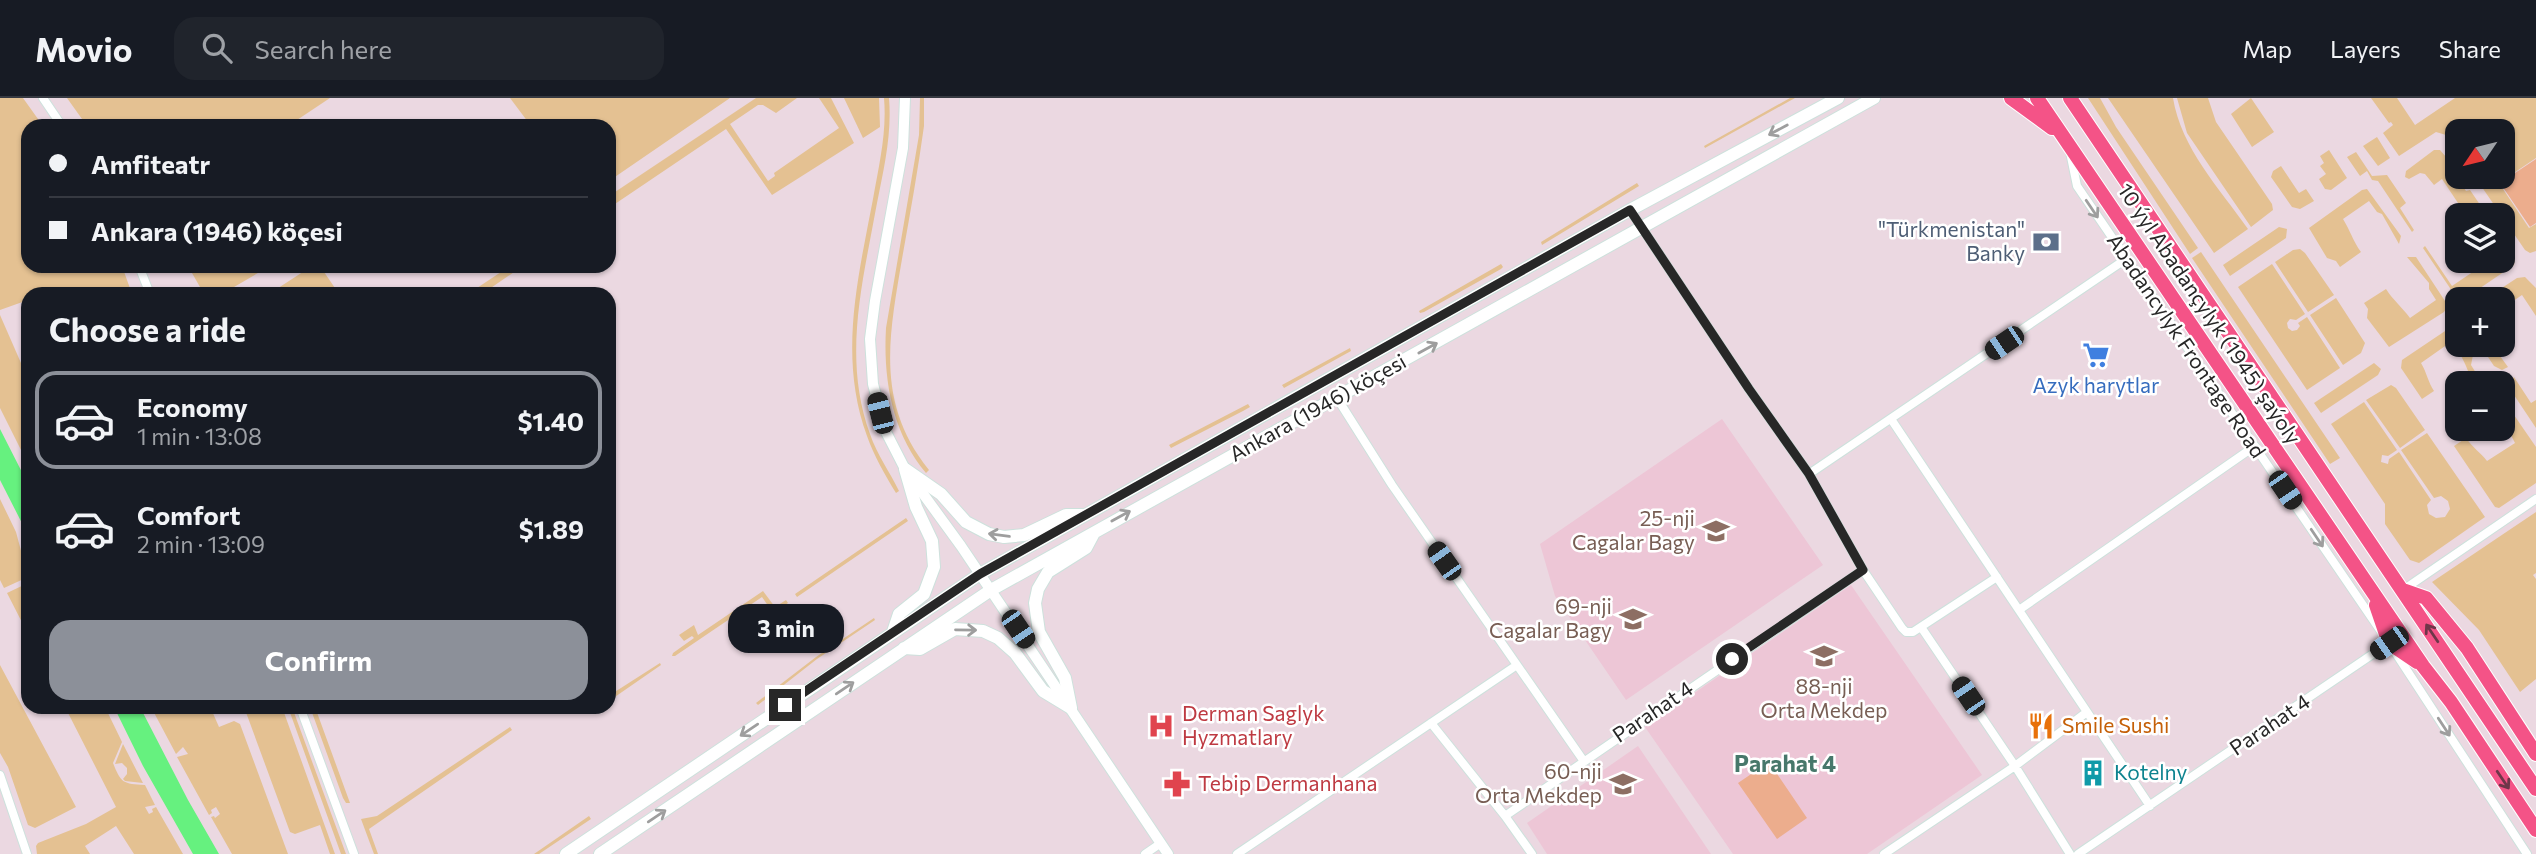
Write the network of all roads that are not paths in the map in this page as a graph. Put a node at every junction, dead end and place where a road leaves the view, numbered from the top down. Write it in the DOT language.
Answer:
graph roads {
  1 [pos="43,98"];
  2 [pos="905,98"];
  3 [pos="1838,98"];
  4 [pos="1874,98"];
  5 [pos="2011,98"];
  6 [pos="2037,98"];
  7 [pos="2070,98"];
  8 [pos="2076,98"];
  9 [pos="2082,115"];
  10 [pos="57,119"];
  11 [pos="2065,141"];
  12 [pos="1630,210"];
  13 [pos="1642,229"];
  14 [pos="2126,258"];
  15 [pos="1337,398"];
  16 [pos="1891,419"];
  17 [pos="2255,446"];
  18 [pos="905,469"];
  19 [pos="1809,474"];
  20 [pos="2536,499"];
  21 [pos="1087,514"];
  22 [pos="1096,530"];
  23 [pos="1863,570"];
  24 [pos="980,574"];
  25 [pos="1997,577"];
  26 [pos="2368,584"];
  27 [pos="991,590"];
  28 [pos="2403,590"];
  29 [pos="2019,611"];
  30 [pos="1921,627"];
  31 [pos="892,632"];
  32 [pos="2389,643"];
  33 [pos="904,648"];
  34 [pos="1517,665"];
  35 [pos="2423,666"];
  36 [pos="1072,708"];
  37 [pos="2087,712"];
  38 [pos="303,714"];
  39 [pos="1431,723"];
  40 [pos="2536,754"];
  41 [pos="1583,760"];
  42 [pos="2015,766"];
  43 [pos="0,775"];
  44 [pos="2536,789"];
  45 [pos="2150,806"];
  46 [pos="1504,816"];
  47 [pos="2536,830"];
  48 [pos="1161,844"];
  49 [pos="27,854"];
  50 [pos="354,854"];
  51 [pos="566,854"];
  52 [pos="600,854"];
  53 [pos="1145,854"];
  54 [pos="1168,854"];
  55 [pos="1237,854"];
  56 [pos="1532,854"];
  57 [pos="1884,854"];
  58 [pos="2070,854"];
  59 [pos="2078,854"];
  60 [pos="2527,854"];
  1 -- 10 [label="street"];
  2 -- 18 [label="street"];
  3 -- 12 [label="main road, Ankara (1946) köçesi, one-way"];
  4 -- 13 [label="main road, Ankara (1946) köçesi"];
  5 -- 11 [label="main road"];
  6 -- 11 [label="main road, 10 ýyl Abadançylyk (1945) şaýoly"];
  7 -- 9 [label="main road, 10 ýyl Abadançylyk (1945) şaýoly"];
  8 -- 9 [label="main road"];
  9 -- 28 [label="main road, 10 ýyl Abadançylyk (1945) şaýoly"];
  11 -- 14 [label="street, Abadancylyk Frontage Road, one-way"];
  11 -- 26 [label="main road, 10 ýyl Abadançylyk (1945) şaýoly"];
  12 -- 13 [label="street"];
  12 -- 21 [label="main road, Ankara (1946) köçesi"];
  15 -- 13 [label="main road, Ankara (1946) köçesi, one-way"];
  13 -- 19 [label="street"];
  14 -- 16 [label="street"];
  14 -- 17 [label="street, Abadancylyk Frontage Road"];
  22 -- 15 [label="main road, Ankara (1946) köçesi, one-way"];
  15 -- 34 [label="street"];
  16 -- 19 [label="street"];
  16 -- 25 [label="street"];
  17 -- 29 [label="street"];
  17 -- 32 [label="street, Abadancylyk Frontage Road, one-way"];
  21 -- 18 [label="main road, one-way"];
  18 -- 24 [label="street"];
  18 -- 31 [label="main road"];
  19 -- 23 [label="street"];
  20 -- 28 [label="street"];
  21 -- 24 [label="main road, Ankara (1946) köçesi"];
  22 -- 27 [label="main road, Ankara (1946) köçesi"];
  22 -- 36 [label="main road"];
  23 -- 30 [label="street"];
  23 -- 41 [label="street, Parahat 4"];
  24 -- 27 [label="street"];
  24 -- 31 [label="main road, Ankara (1946) köçesi"];
  25 -- 29 [label="street"];
  25 -- 30 [label="street"];
  26 -- 32 [label="main road"];
  26 -- 35 [label="main road, 10 ýyl Abadançylyk (1945) şaýoly"];
  27 -- 33 [label="main road, Ankara (1946) köçesi"];
  27 -- 36 [label="street"];
  28 -- 40 [label="main road"];
  44 -- 28 [label="main road, 10 ýyl Abadançylyk (1945) şaýoly, one-way"];
  29 -- 37 [label="street"];
  30 -- 42 [label="street"];
  31 -- 51 [label="main road, Ankara (1946) köçesi, one-way"];
  32 -- 35 [label="main road"];
  32 -- 45 [label="street, Parahat 4"];
  32 -- 60 [label="street, Abadancylyk Frontage Road, one-way"];
  33 -- 36 [label="main road, one-way"];
  52 -- 33 [label="main road, Ankara (1946) köçesi, one-way"];
  34 -- 39 [label="street"];
  34 -- 41 [label="street"];
  35 -- 47 [label="main road, 10 ýyl Abadançylyk (1945) şaýoly, one-way"];
  36 -- 48 [label="street"];
  37 -- 42 [label="street"];
  37 -- 45 [label="street"];
  38 -- 50 [label="street"];
  39 -- 46 [label="street"];
  39 -- 55 [label="street"];
  41 -- 46 [label="street, Parahat 4"];
  42 -- 57 [label="street"];
  42 -- 58 [label="street"];
  43 -- 49 [label="street"];
  45 -- 59 [label="street, Parahat 4"];
  46 -- 56 [label="street"];
  48 -- 53 [label="street"];
  48 -- 54 [label="street"];
}
